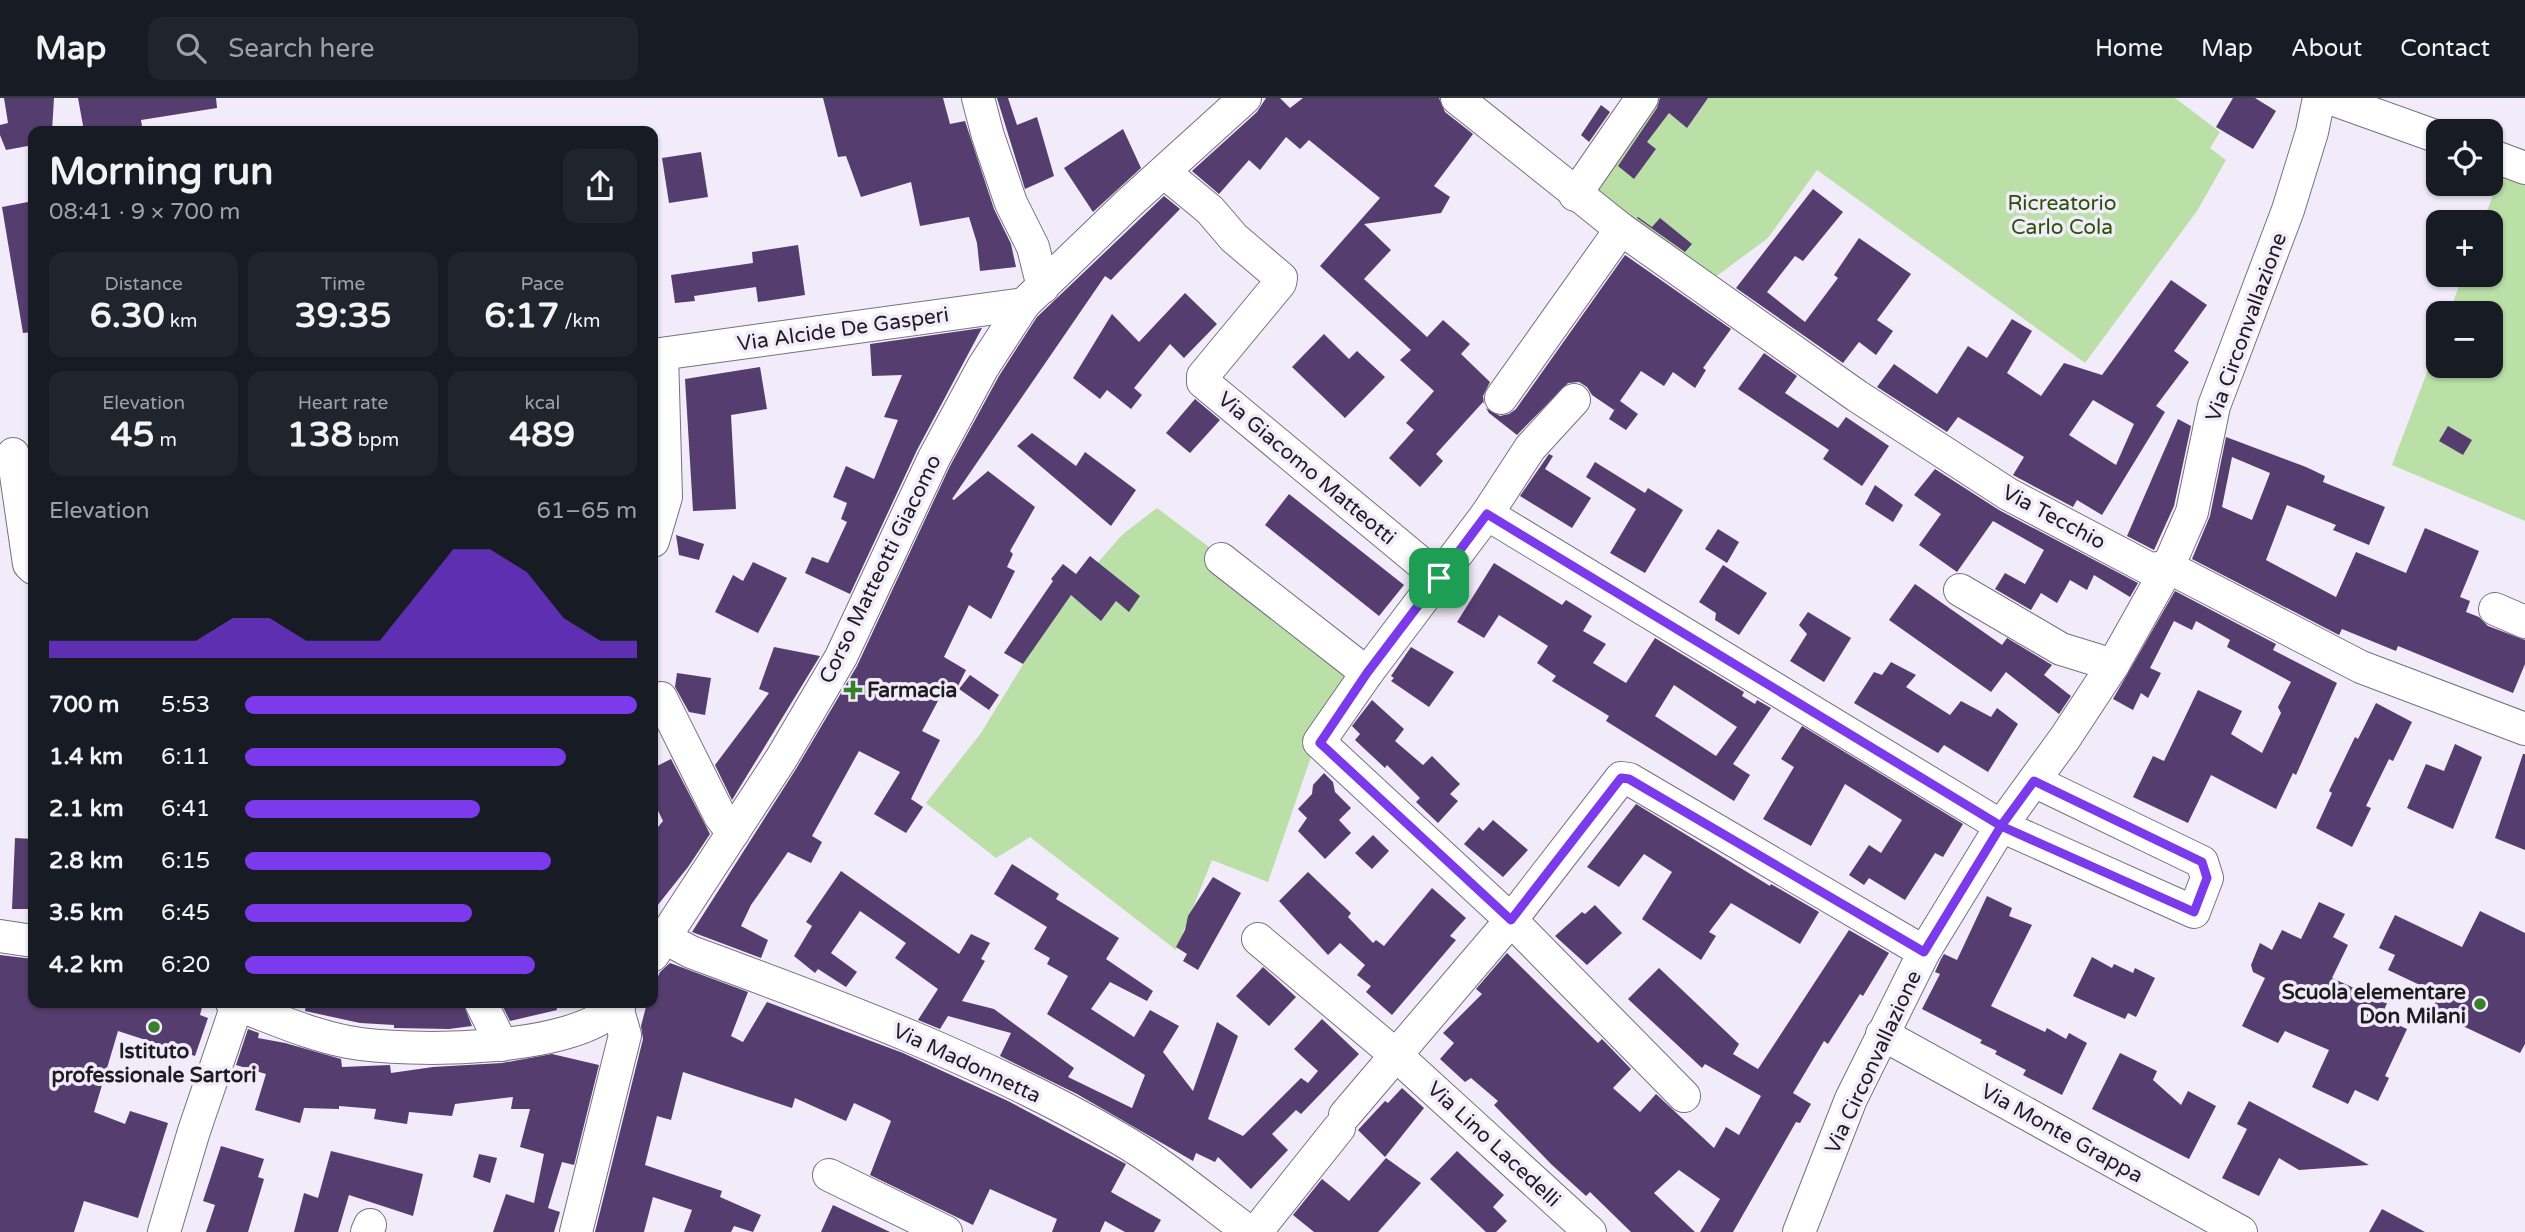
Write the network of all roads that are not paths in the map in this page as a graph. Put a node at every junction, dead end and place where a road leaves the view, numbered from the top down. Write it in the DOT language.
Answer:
graph roads {
  1 [pos="978,98"];
  2 [pos="1245,98"];
  3 [pos="1457,98"];
  4 [pos="1642,98"];
  5 [pos="2319,98"];
  6 [pos="2329,98"];
  7 [pos="2426,133"];
  8 [pos="2503,160"];
  9 [pos="2525,168"];
  10 [pos="1164,172"];
  11 [pos="1575,195"];
  12 [pos="1621,229"];
  13 [pos="1034,296"];
  14 [pos="658,354"];
  15 [pos="658,370"];
  16 [pos="1501,398"];
  17 [pos="1574,400"];
  18 [pos="15,454"];
  19 [pos="1487,514"];
  20 [pos="658,524"];
  21 [pos="28,549"];
  22 [pos="1221,559"];
  23 [pos="2168,567"];
  24 [pos="1439,578"];
  25 [pos="1960,590"];
  26 [pos="2495,609"];
  27 [pos="2525,622"];
  28 [pos="2113,666"];
  29 [pos="1367,673"];
  30 [pos="661,698"];
  31 [pos="2525,729"];
  32 [pos="2034,781"];
  33 [pos="2001,826"];
  34 [pos="733,833"];
  35 [pos="1511,920"];
  36 [pos="0,936"];
  37 [pos="1258,939"];
  38 [pos="28,940"];
  39 [pos="658,946"];
  40 [pos="1924,952"];
  41 [pos="234,1008"];
  42 [pos="245,1008"];
  43 [pos="484,1008"];
  44 [pos="621,1015"];
  45 [pos="1882,1034"];
  46 [pos="502,1045"];
  47 [pos="1398,1056"];
  48 [pos="1684,1096"];
  49 [pos="829,1175"];
  50 [pos="164,1232"];
  51 [pos="576,1232"];
  52 [pos="946,1232"];
  53 [pos="1249,1232"];
  54 [pos="1256,1232"];
  55 [pos="1590,1232"];
  56 [pos="1799,1232"];
  57 [pos="2241,1232"];
  1 -- 13 [label="street"];
  2 -- 10 [label="street"];
  3 -- 11 [label="street, Via Tecchio"];
  4 -- 11 [label="street"];
  5 -- 23 [label="street, Via Circonvallazione"];
  6 -- 7 [label="street"];
  8 -- 9 [label="street"];
  10 -- 13 [label="street"];
  10 -- 24 [label="street, Via Giacomo Matteotti"];
  11 -- 12 [label="street, Via Tecchio"];
  12 -- 16 [label="street"];
  12 -- 23 [label="street, Via Tecchio"];
  13 -- 14 [label="street, Via Alcide De Gasperi"];
  13 -- 34 [label="street, Corso Matteotti Giacomo"];
  15 -- 20 [label="street, Via Alcide De Gasperi"];
  17 -- 19 [label="street"];
  18 -- 21 [label="street"];
  19 -- 24 [label="street"];
  19 -- 33 [label="street"];
  22 -- 29 [label="street"];
  23 -- 28 [label="street, Via Circonvallazione"];
  23 -- 31 [label="street, Via Tecchio"];
  24 -- 29 [label="street"];
  25 -- 28 [label="street"];
  26 -- 27 [label="street"];
  28 -- 32 [label="street, Via Circonvallazione"];
  29 -- 35 [label="street"];
  30 -- 34 [label="street"];
  32 -- 33 [label="street, Via Circonvallazione"];
  32 -- 33 [label="street"];
  33 -- 40 [label="street, Via Circonvallazione"];
  34 -- 39 [label="street, Corso Matteotti Giacomo"];
  35 -- 40 [label="street"];
  35 -- 47 [label="street"];
  35 -- 48 [label="street"];
  36 -- 38 [label="street"];
  37 -- 47 [label="street, Via Lino Lacedelli"];
  39 -- 53 [label="street, Via Madonnetta"];
  40 -- 45 [label="street, Via Circonvallazione"];
  41 -- 50 [label="street"];
  42 -- 46 [label="street"];
  43 -- 46 [label="street"];
  44 -- 46 [label="street"];
  44 -- 51 [label="street"];
  45 -- 56 [label="street, Via Circonvallazione"];
  45 -- 57 [label="street, Via Monte Grappa"];
  47 -- 54 [label="street"];
  47 -- 55 [label="street, Via Lino Lacedelli"];
  49 -- 52 [label="street"];
}
